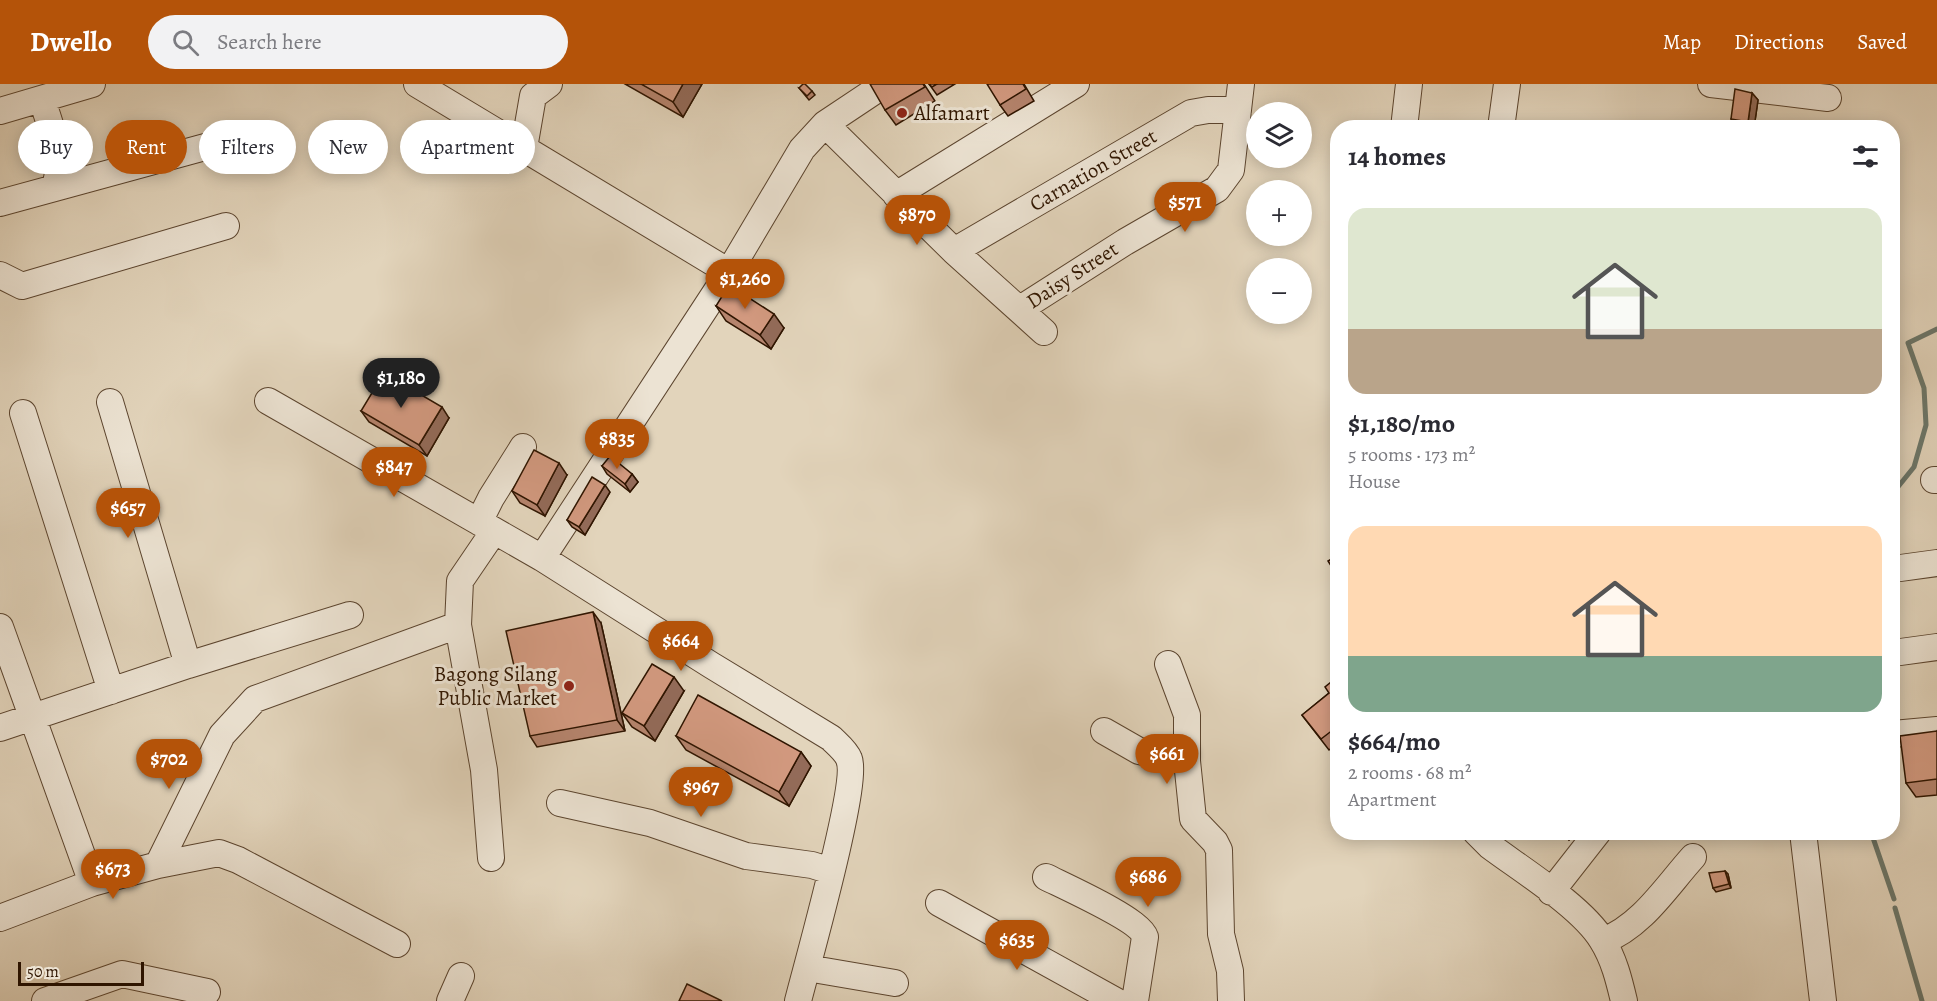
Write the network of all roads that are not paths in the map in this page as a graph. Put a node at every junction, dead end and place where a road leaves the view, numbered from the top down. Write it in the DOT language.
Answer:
graph roads {
  1 [pos="92,84"];
  2 [pos="417,84"];
  3 [pos="885,84"];
  4 [pos="1076,84"];
  5 [pos="1241,84"];
  6 [pos="1409,84"];
  7 [pos="1507,84"];
  8 [pos="1711,84"];
  9 [pos="538,88"];
  10 [pos="1828,98"];
  11 [pos="42,99"];
  12 [pos="1238,110"];
  13 [pos="0,111"];
  14 [pos="478,120"];
  15 [pos="530,120"];
  16 [pos="1405,120"];
  17 [pos="1502,120"];
  18 [pos="825,124"];
  19 [pos="199,149"];
  20 [pos="535,154"];
  21 [pos="54,188"];
  22 [pos="896,195"];
  23 [pos="0,203"];
  24 [pos="226,226"];
  25 [pos="954,251"];
  26 [pos="729,273"];
  27 [pos="0,275"];
  28 [pos="1020,309"];
  29 [pos="1044,332"];
  30 [pos="268,400"];
  31 [pos="110,402"];
  32 [pos="23,413"];
  33 [pos="523,447"];
  34 [pos="486,526"];
  35 [pos="542,558"];
  36 [pos="1937,563"];
  37 [pos="1900,568"];
  38 [pos="350,615"];
  39 [pos="458,625"];
  40 [pos="0,627"];
  41 [pos="1937,647"];
  42 [pos="1900,652"];
  43 [pos="1168,664"];
  44 [pos="188,665"];
  45 [pos="111,691"];
  46 [pos="33,717"];
  47 [pos="0,728"];
  48 [pos="1937,730"];
  49 [pos="1104,732"];
  50 [pos="1900,734"];
  51 [pos="1186,761"];
  52 [pos="560,803"];
  53 [pos="1492,840"];
  54 [pos="1592,840"];
  55 [pos="1804,840"];
  56 [pos="1693,857"];
  57 [pos="491,858"];
  58 [pos="158,865"];
  59 [pos="831,871"];
  60 [pos="1046,877"];
  61 [pos="92,883"];
  62 [pos="1551,892"];
  63 [pos="939,903"];
  64 [pos="0,918"];
  65 [pos="1603,941"];
  66 [pos="397,944"];
  67 [pos="807,968"];
  68 [pos="461,976"];
  69 [pos="895,983"];
  70 [pos="207,992"];
  71 [pos="45,1001"];
  72 [pos="450,1001"];
  73 [pos="798,1001"];
  74 [pos="1116,1001"];
  75 [pos="1135,1001"];
  76 [pos="1231,1001"];
  77 [pos="1624,1001"];
  78 [pos="1823,1001"];
  1 -- 11 [label="street"];
  2 -- 14 [label="street"];
  3 -- 18 [label="street"];
  4 -- 22 [label="street"];
  5 -- 12 [label="street, Daisy Street"];
  6 -- 16 [label="street"];
  7 -- 17 [label="street"];
  8 -- 10 [label="street"];
  9 -- 15 [label="street"];
  11 -- 13 [label="street"];
  11 -- 21 [label="street"];
  12 -- 25 [label="street, Carnation Street"];
  12 -- 28 [label="street, Daisy Street"];
  18 -- 22 [label="street"];
  18 -- 26 [label="street"];
  19 -- 21 [label="street"];
  20 -- 26 [label="street"];
  21 -- 23 [label="street"];
  22 -- 25 [label="street"];
  24 -- 27 [label="street"];
  25 -- 28 [label="street"];
  26 -- 35 [label="street"];
  28 -- 29 [label="street"];
  30 -- 34 [label="street"];
  31 -- 44 [label="street"];
  32 -- 45 [label="street"];
  33 -- 34 [label="street"];
  34 -- 35 [label="street"];
  34 -- 39 [label="street"];
  35 -- 59 [label="street"];
  36 -- 37 [label="street"];
  38 -- 44 [label="street"];
  39 -- 57 [label="street"];
  39 -- 58 [label="street"];
  40 -- 46 [label="street"];
  41 -- 42 [label="street"];
  43 -- 51 [label="street"];
  44 -- 45 [label="street"];
  45 -- 46 [label="street"];
  46 -- 47 [label="street"];
  46 -- 61 [label="street"];
  48 -- 50 [label="street"];
  49 -- 51 [label="street"];
  51 -- 76 [label="street"];
  52 -- 59 [label="street"];
  53 -- 62 [label="street"];
  54 -- 62 [label="street"];
  55 -- 78 [label="street"];
  56 -- 65 [label="street"];
  58 -- 61 [label="street"];
  58 -- 66 [label="street"];
  59 -- 67 [label="street"];
  60 -- 75 [label="street"];
  61 -- 64 [label="street"];
  62 -- 65 [label="street"];
  63 -- 74 [label="street"];
  65 -- 77 [label="street"];
  67 -- 69 [label="street"];
  67 -- 73 [label="street"];
  68 -- 72 [label="street"];
  70 -- 71 [label="street"];
}
